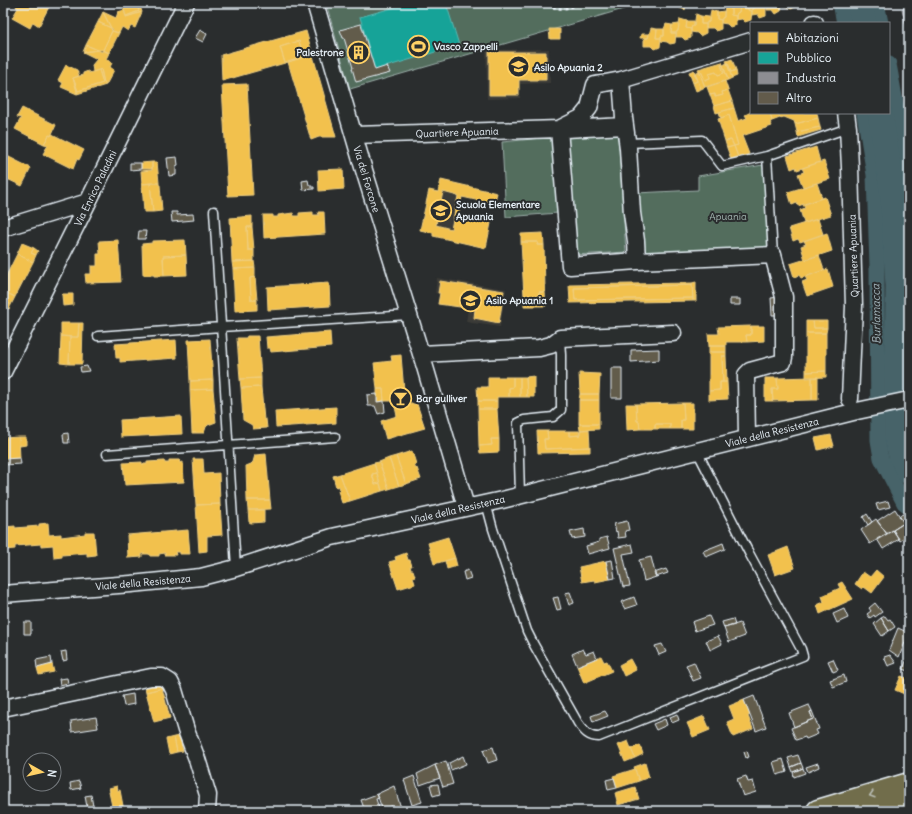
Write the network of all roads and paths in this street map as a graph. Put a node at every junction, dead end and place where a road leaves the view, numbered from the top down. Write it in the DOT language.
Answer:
graph roads {
  1 [pos="186,3"];
  2 [pos="315,3"];
  3 [pos="548,3"];
  4 [pos="578,3"];
  5 [pos="750,41"];
  6 [pos="621,80"];
  7 [pos="847,120"];
  8 [pos="625,126"];
  9 [pos="559,129"];
  10 [pos="354,135"];
  11 [pos="628,143"];
  12 [pos="767,156"];
  13 [pos="88,202"];
  14 [pos="214,211"];
  15 [pos="3,228"];
  16 [pos="773,255"];
  17 [pos="637,261"];
  18 [pos="409,315"];
  19 [pos="221,327"];
  20 [pos="673,333"];
  21 [pos="98,336"];
  22 [pos="560,338"];
  23 [pos="421,354"];
  24 [pos="3,372"];
  25 [pos="909,400"];
  26 [pos="853,405"];
  27 [pos="335,437"];
  28 [pos="747,438"];
  29 [pos="228,445"];
  30 [pos="697,451"];
  31 [pos="107,454"];
  32 [pos="520,494"];
  33 [pos="486,503"];
  34 [pos="466,507"];
  35 [pos="236,568"];
  36 [pos="3,594"];
  37 [pos="3,708"];
  38 [pos="909,784"];
  39 [pos="909,801"];
  40 [pos="207,811"];
  41 [pos="818,811"];
  42 [pos="875,811"];
  1 -- 13 [label="street, Via Enrico Paladini"];
  2 -- 10 [label="street, Via del Forcone"];
  3 -- 4 [label="path"];
  5 -- 6 [label="street, Quartiere Apuania"];
  6 -- 8 [label="street"];
  6 -- 9 [label="street, Quartiere Apuania"];
  7 -- 12 [label="lane"];
  7 -- 26 [label="street, Quartiere Apuania"];
  8 -- 9 [label="street"];
  8 -- 11 [label="street"];
  9 -- 10 [label="street, Quartiere Apuania"];
  9 -- 17 [label="street"];
  10 -- 18 [label="street, Via del Forcone"];
  11 -- 12 [label="lane"];
  11 -- 17 [label="street"];
  12 -- 16 [label="lane"];
  13 -- 15 [label="street"];
  13 -- 24 [label="street, Via Enrico Paladini"];
  14 -- 19 [label="lane"];
  16 -- 17 [label="street"];
  16 -- 28 [label="street"];
  18 -- 19 [label="lane"];
  18 -- 23 [label="street, Via del Forcone"];
  19 -- 21 [label="lane"];
  19 -- 29 [label="lane"];
  20 -- 22 [label="street"];
  22 -- 23 [label="street"];
  22 -- 32 [label="lane"];
  23 -- 34 [label="street, Via del Forcone"];
  25 -- 26 [label="street, Viale della Resistenza"];
  26 -- 28 [label="street, Viale della Resistenza"];
  27 -- 29 [label="lane"];
  28 -- 30 [label="street, Viale della Resistenza"];
  29 -- 31 [label="lane"];
  29 -- 35 [label="lane"];
  30 -- 32 [label="street, Viale della Resistenza"];
  30 -- 33 [label="lane"];
  32 -- 33 [label="street, Viale della Resistenza"];
  33 -- 34 [label="street, Viale della Resistenza"];
  34 -- 35 [label="street, Viale della Resistenza"];
  35 -- 36 [label="street, Viale della Resistenza"];
  37 -- 40 [label="street"];
  38 -- 41 [label="highway, one-way"];
  39 -- 42 [label="highway"];
}
